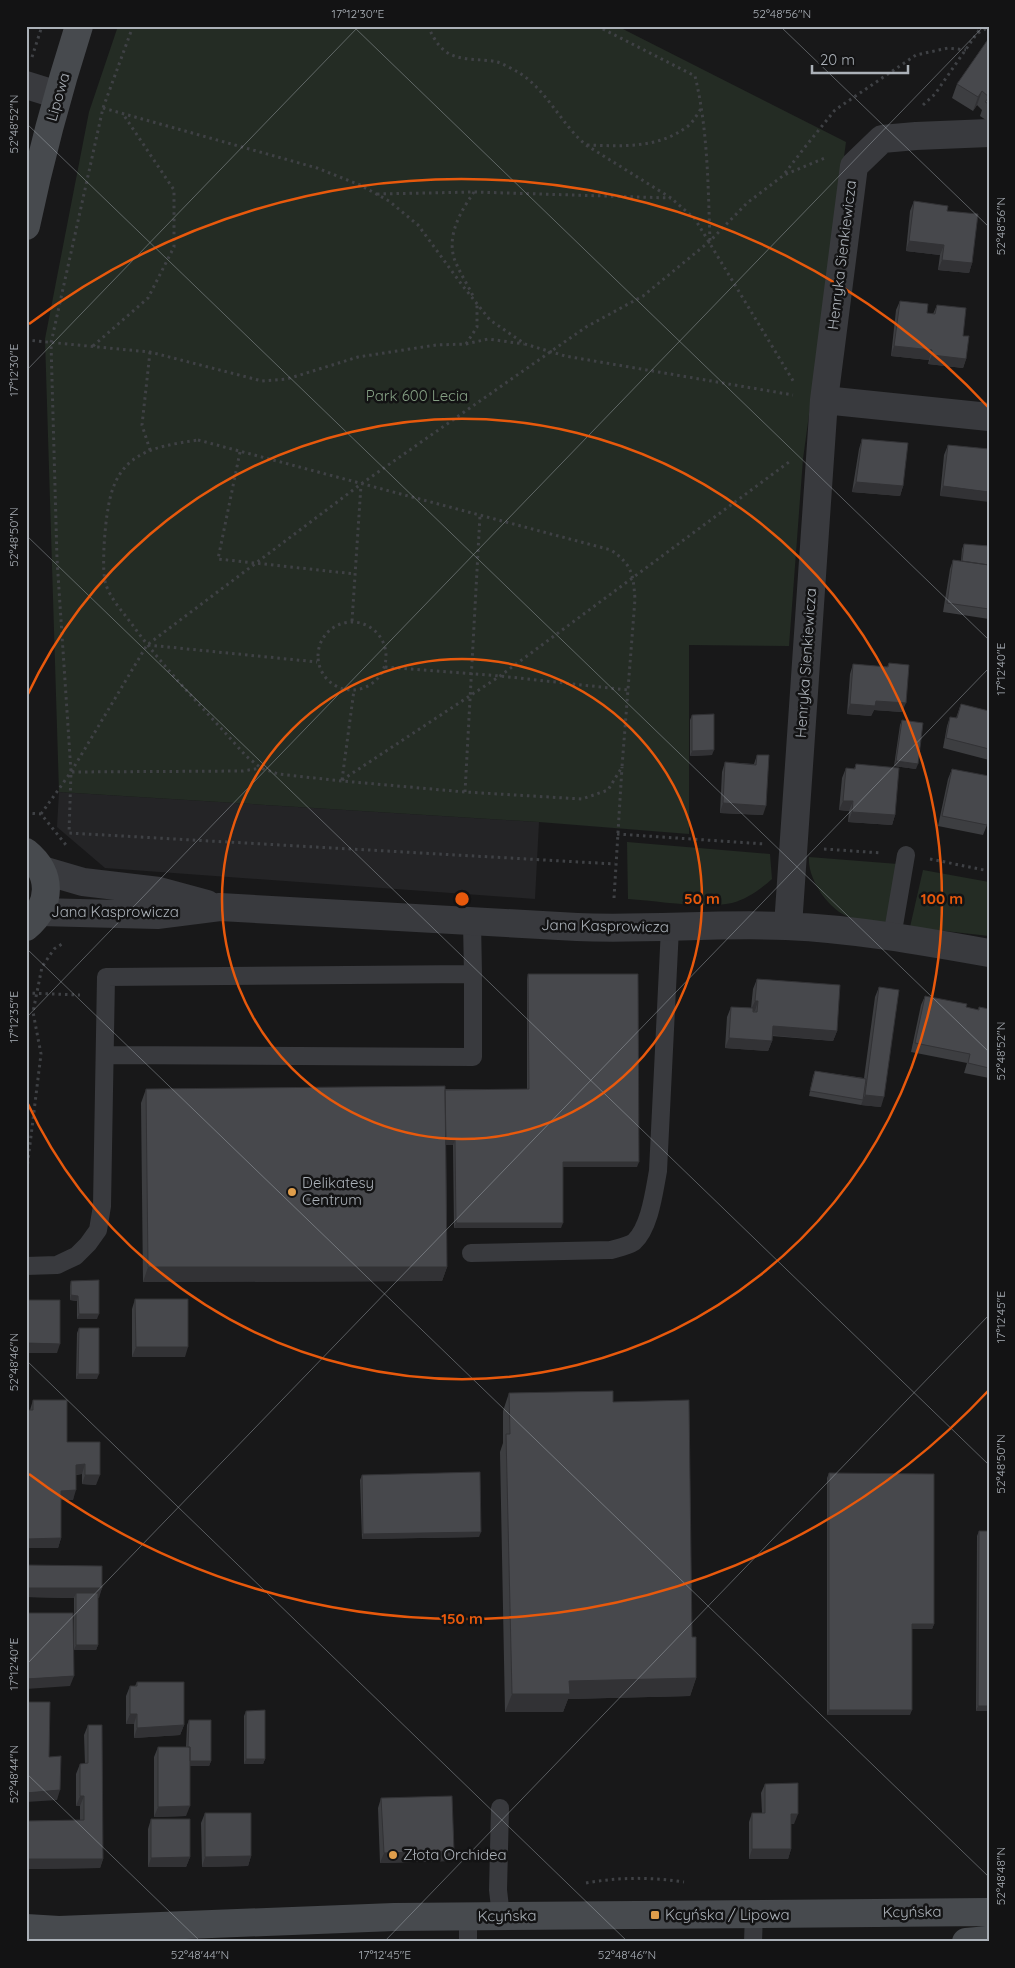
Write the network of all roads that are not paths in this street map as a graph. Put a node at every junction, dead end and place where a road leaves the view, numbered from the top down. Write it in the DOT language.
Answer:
graph roads {
  1 [pos="78,26"];
  2 [pos="26,85"];
  3 [pos="58,95"];
  4 [pos="989,133"];
  5 [pos="26,226"];
  6 [pos="813,398"];
  7 [pos="989,417"];
  8 [pos="906,856"];
  9 [pos="34,861"];
  10 [pos="220,907"];
  11 [pos="33,920"];
  12 [pos="472,922"];
  13 [pos="788,926"];
  14 [pos="670,928"];
  15 [pos="892,937"];
  16 [pos="989,953"];
  17 [pos="473,974"];
  18 [pos="105,1055"];
  19 [pos="471,1253"];
  20 [pos="26,1266"];
  21 [pos="500,1808"];
  22 [pos="989,1912"];
  23 [pos="754,1913"];
  24 [pos="501,1916"];
  25 [pos="26,1928"];
  26 [pos="468,1929"];
  27 [pos="989,1940"];
  28 [pos="753,1942"];
  29 [pos="966,1942"];
  1 -- 3 [label="street, Lipowa"];
  2 -- 3 [label="street"];
  3 -- 5 [label="street, Lipowa"];
  4 -- 6 [label="street, Henryka Sienkiewicza"];
  6 -- 7 [label="street"];
  6 -- 13 [label="street, Henryka Sienkiewicza"];
  8 -- 15 [label="lane"];
  9 -- 10 [label="street, Jana Kasprowicza"];
  9 -- 11 [label="street"];
  10 -- 11 [label="street, Jana Kasprowicza"];
  10 -- 12 [label="street, Jana Kasprowicza"];
  12 -- 14 [label="street, Jana Kasprowicza"];
  12 -- 17 [label="lane"];
  13 -- 14 [label="street, Jana Kasprowicza"];
  13 -- 15 [label="street, Jana Kasprowicza"];
  14 -- 19 [label="lane"];
  15 -- 16 [label="street, Jana Kasprowicza"];
  17 -- 18 [label="lane"];
  17 -- 18 [label="lane"];
  18 -- 20 [label="lane"];
  21 -- 24 [label="lane"];
  22 -- 23 [label="street, Kcyńska"];
  23 -- 24 [label="street, Kcyńska"];
  23 -- 28 [label="lane"];
  24 -- 26 [label="street, Kcyńska"];
  25 -- 26 [label="street, Kcyńska"];
  27 -- 29 [label="street"];
}
